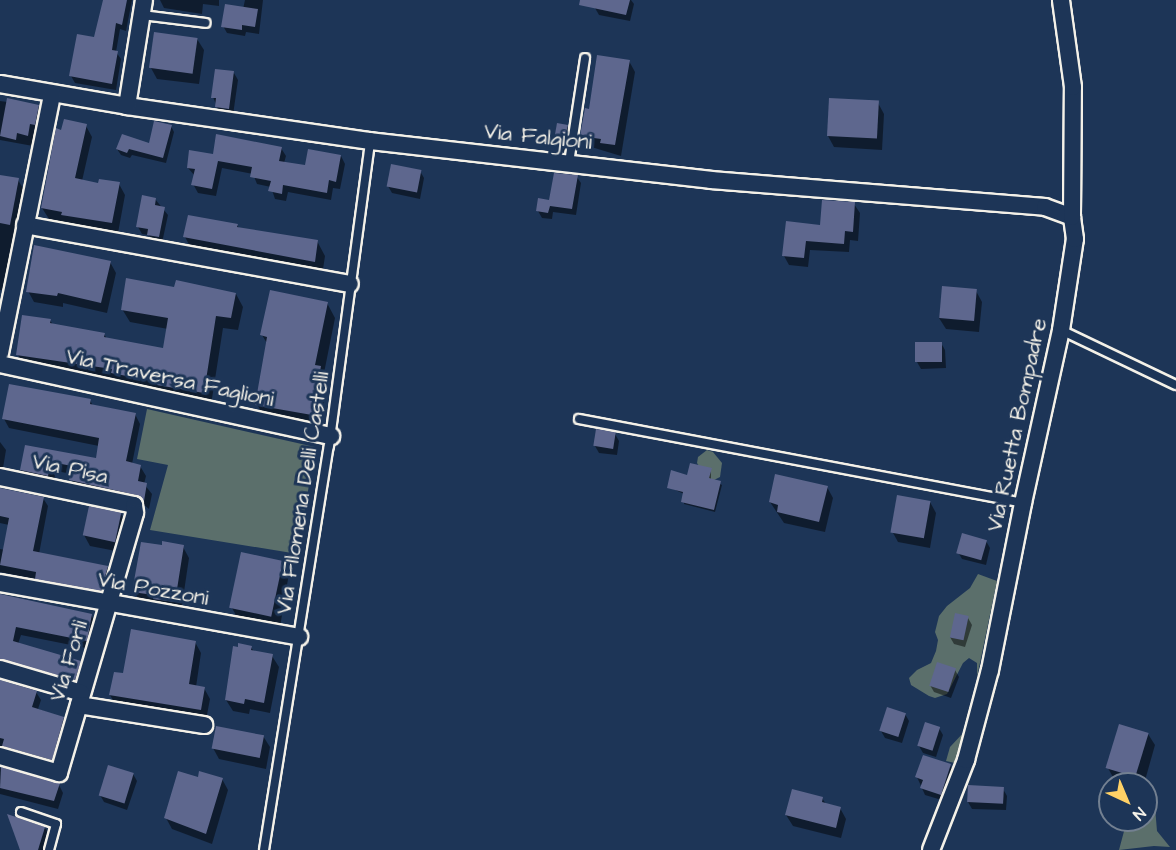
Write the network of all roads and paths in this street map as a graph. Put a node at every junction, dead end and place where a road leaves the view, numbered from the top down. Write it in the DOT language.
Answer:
graph roads {
  1 [pos="1061,0"];
  2 [pos="143,7"];
  3 [pos="206,23"];
  4 [pos="585,58"];
  5 [pos="0,84"];
  6 [pos="51,94"];
  7 [pos="127,106"];
  8 [pos="370,141"];
  9 [pos="569,163"];
  10 [pos="1072,217"];
  11 [pos="25,225"];
  12 [pos="350,285"];
  13 [pos="1061,330"];
  14 [pos="0,353"];
  15 [pos="0,364"];
  16 [pos="1176,385"];
  17 [pos="579,420"];
  18 [pos="331,435"];
  19 [pos="0,477"];
  20 [pos="1023,502"];
  21 [pos="131,505"];
  22 [pos="0,583"];
  23 [pos="109,604"];
  24 [pos="299,636"];
  25 [pos="0,669"];
  26 [pos="81,699"];
  27 [pos="204,725"];
  28 [pos="0,756"];
  29 [pos="21,813"];
  30 [pos="49,850"];
  31 [pos="264,850"];
  32 [pos="931,850"];
  1 -- 10 [label="street, Via Ruetta Bompadre"];
  2 -- 3 [label="lane"];
  2 -- 7 [label="street"];
  4 -- 9 [label="lane"];
  5 -- 6 [label="street, Via Falgioni"];
  6 -- 7 [label="street, Via Falgioni"];
  6 -- 11 [label="street"];
  7 -- 8 [label="street, Via Falgioni"];
  8 -- 9 [label="street, Via Falgioni"];
  8 -- 12 [label="lane, Via FIlomena Delli Castelli"];
  9 -- 10 [label="street, Via Falgioni"];
  10 -- 13 [label="street, Via Ruetta Bompadre"];
  11 -- 12 [label="street"];
  11 -- 14 [label="street"];
  12 -- 18 [label="lane, Via FIlomena Delli Castelli"];
  13 -- 16 [label="lane"];
  13 -- 20 [label="street, Via Ruetta Bompadre"];
  15 -- 18 [label="street, Via Traversa Faglioni"];
  17 -- 20 [label="lane"];
  18 -- 24 [label="lane, Via FIlomena Delli Castelli"];
  19 -- 21 [label="street, Via Pisa"];
  20 -- 32 [label="street, Via Ruetta Bompadre"];
  21 -- 23 [label="street, Via Forlì"];
  22 -- 23 [label="street, Via Pozzoni"];
  23 -- 24 [label="street, Via Pozzoni"];
  23 -- 26 [label="street, Via Forlì"];
  24 -- 31 [label="lane, Via FIlomena Delli Castelli"];
  25 -- 26 [label="street"];
  26 -- 27 [label="street"];
  26 -- 28 [label="street, Via Forlì"];
  29 -- 30 [label="lane"];
}
